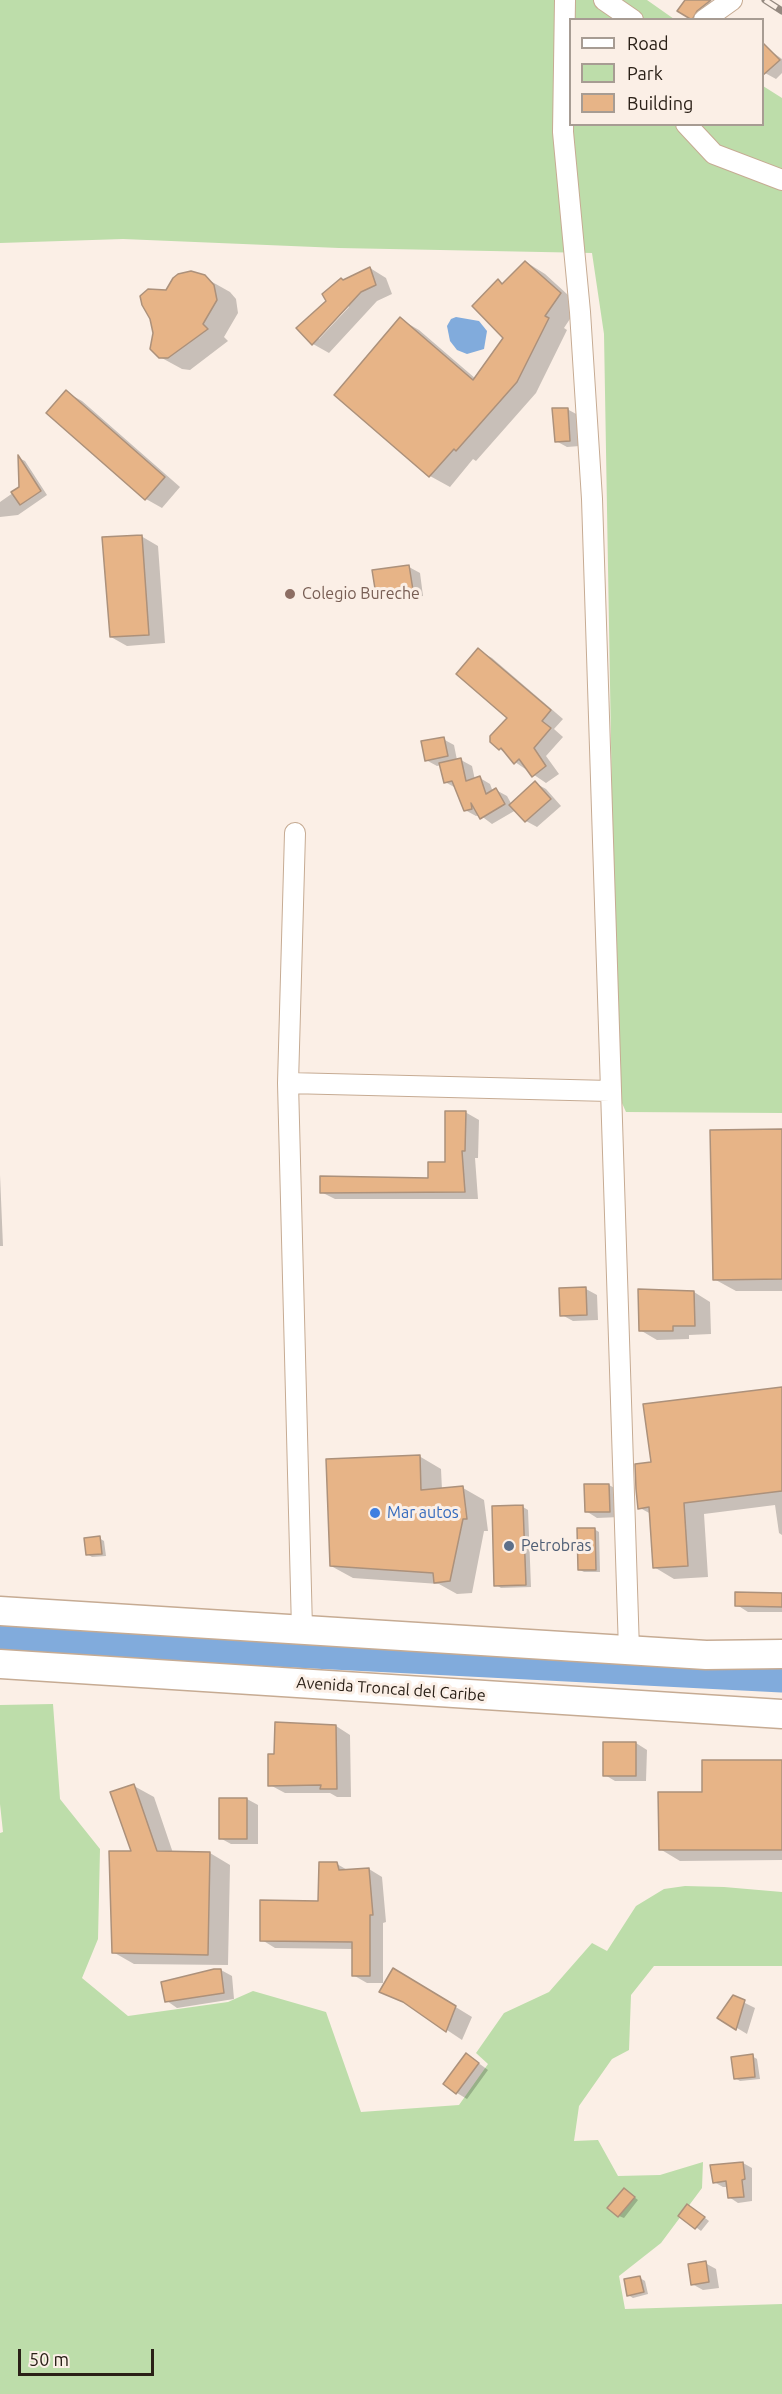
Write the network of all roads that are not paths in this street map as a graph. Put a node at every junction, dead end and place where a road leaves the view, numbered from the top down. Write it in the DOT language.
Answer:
graph roads {
  1 [pos="565,0"];
  2 [pos="604,0"];
  3 [pos="732,0"];
  4 [pos="630,18"];
  5 [pos="707,18"];
  6 [pos="688,126"];
  7 [pos="782,180"];
  8 [pos="295,833"];
  9 [pos="288,1083"];
  10 [pos="610,1091"];
  11 [pos="8,1607"];
  12 [pos="302,1629"];
  13 [pos="629,1650"];
  14 [pos="782,1654"];
  15 [pos="0,1664"];
  16 [pos="782,1714"];
  1 -- 10 [label="street"];
  2 -- 4 [label="street"];
  3 -- 5 [label="street"];
  6 -- 7 [label="street"];
  8 -- 9 [label="street"];
  9 -- 10 [label="street"];
  9 -- 12 [label="street"];
  10 -- 13 [label="street"];
  11 -- 12 [label="highway"];
  12 -- 13 [label="highway"];
  13 -- 14 [label="highway"];
  15 -- 16 [label="highway, Avenida Troncal del Caribe"];
}
